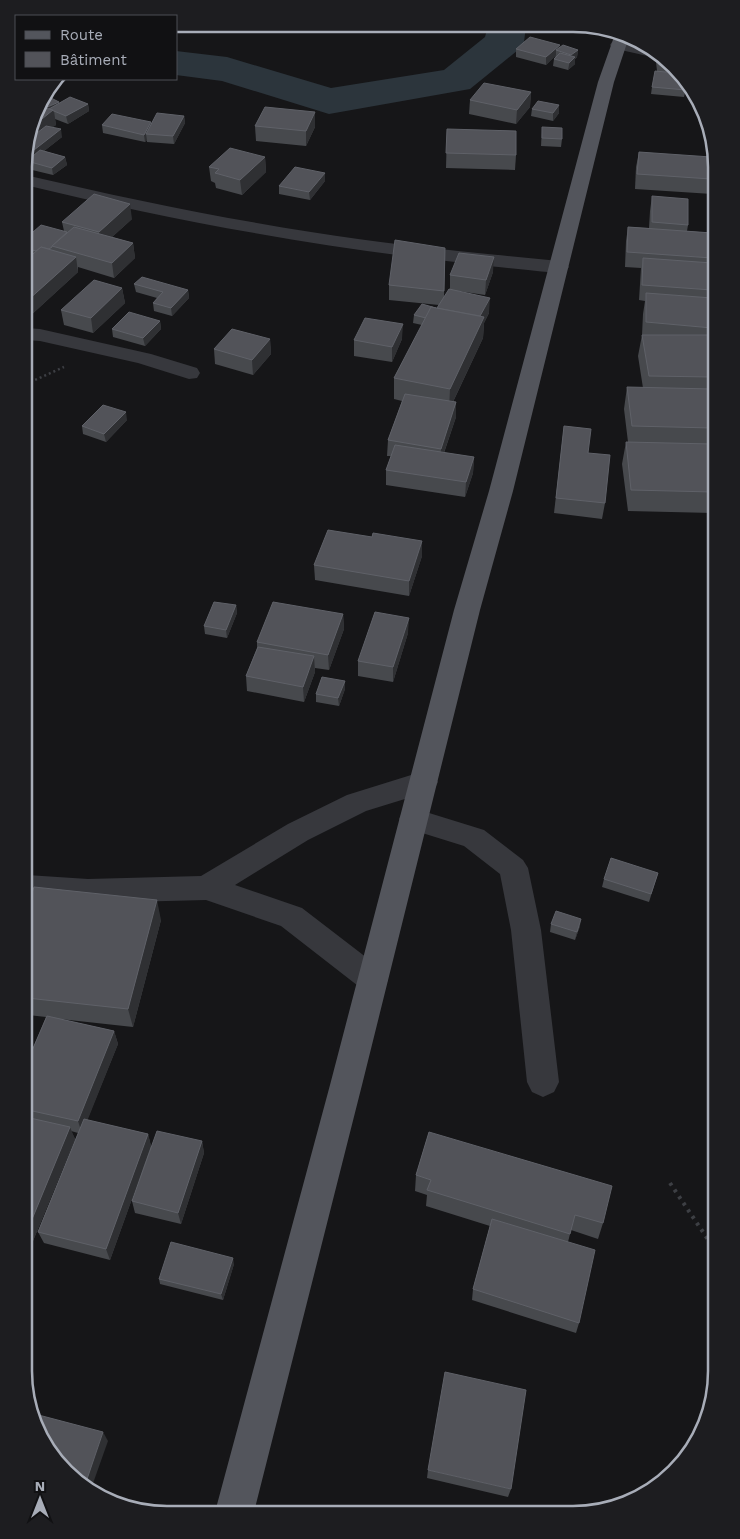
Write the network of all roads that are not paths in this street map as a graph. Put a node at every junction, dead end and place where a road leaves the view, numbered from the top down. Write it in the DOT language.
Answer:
graph roads {
  1 [pos="620,41"];
  2 [pos="33,182"];
  3 [pos="559,267"];
  4 [pos="33,334"];
  5 [pos="189,373"];
  6 [pos="424,782"];
  7 [pos="413,819"];
  8 [pos="32,888"];
  9 [pos="206,888"];
  10 [pos="373,980"];
  11 [pos="543,1082"];
  12 [pos="236,1506"];
  1 -- 3 [label="main road"];
  2 -- 3 [label="street"];
  3 -- 6 [label="main road"];
  4 -- 5 [label="street"];
  6 -- 7 [label="main road"];
  6 -- 9 [label="street"];
  7 -- 10 [label="main road"];
  7 -- 11 [label="street"];
  8 -- 9 [label="street"];
  9 -- 10 [label="street"];
  10 -- 12 [label="main road"];
}
